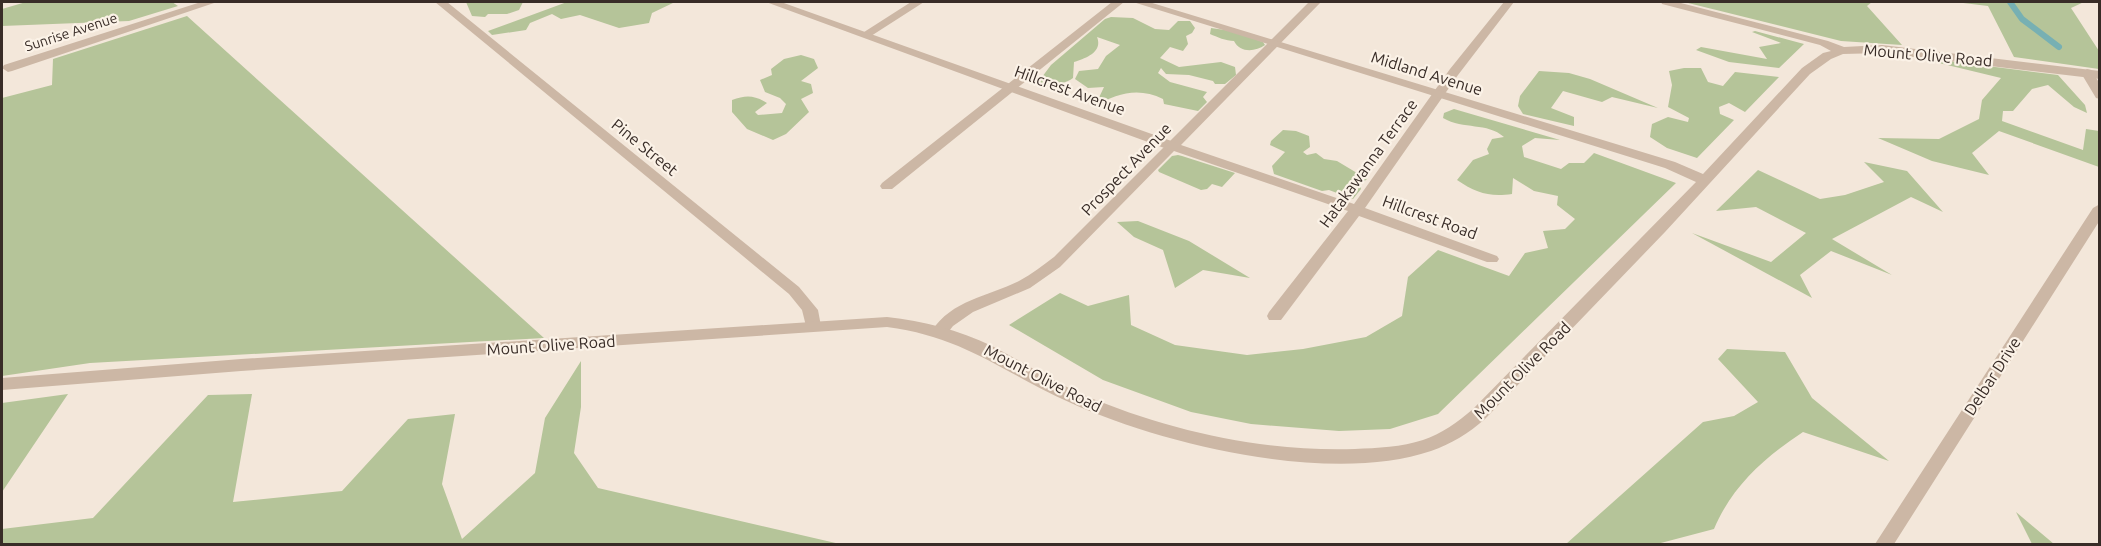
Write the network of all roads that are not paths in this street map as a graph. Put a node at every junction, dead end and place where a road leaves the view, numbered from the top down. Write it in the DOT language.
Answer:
graph roads {
  1 [pos="211,2"];
  2 [pos="441,2"];
  3 [pos="772,2"];
  4 [pos="918,2"];
  5 [pos="1118,2"];
  6 [pos="1139,2"];
  7 [pos="1316,2"];
  8 [pos="1509,2"];
  9 [pos="1666,2"];
  10 [pos="867,34"];
  11 [pos="1274,43"];
  12 [pos="1842,51"];
  13 [pos="8,68"];
  14 [pos="2093,74"];
  15 [pos="1011,86"];
  16 [pos="1439,94"];
  17 [pos="2100,95"];
  18 [pos="1172,146"];
  19 [pos="1704,180"];
  20 [pos="887,186"];
  21 [pos="2100,208"];
  22 [pos="1357,209"];
  23 [pos="1492,259"];
  24 [pos="1275,316"];
  25 [pos="813,326"];
  26 [pos="940,331"];
  27 [pos="2,384"];
  28 [pos="1884,544"];
  1 -- 13 [label="street, Sunrise Avenue"];
  2 -- 25 [label="street, Pine Street"];
  3 -- 10 [label="street, Hillcrest Avenue"];
  4 -- 10 [label="street"];
  5 -- 15 [label="street"];
  6 -- 11 [label="street, Midland Avenue"];
  7 -- 11 [label="street, Prospect Avenue"];
  8 -- 16 [label="street, Hatakawanna Terrace"];
  9 -- 12 [label="street"];
  10 -- 15 [label="street, Hillcrest Avenue"];
  11 -- 16 [label="street, Midland Avenue"];
  11 -- 18 [label="street, Prospect Avenue"];
  12 -- 14 [label="street, Mount Olive Road"];
  12 -- 19 [label="street, Mount Olive Road"];
  14 -- 17 [label="street"];
  15 -- 18 [label="street, Hillcrest Avenue"];
  15 -- 20 [label="street"];
  16 -- 19 [label="street, Midland Avenue"];
  16 -- 22 [label="street, Hatakawanna Terrace"];
  18 -- 22 [label="street, Hillcrest Avenue"];
  18 -- 26 [label="street, Prospect Avenue"];
  19 -- 26 [label="street, Mount Olive Road"];
  21 -- 28 [label="street, Delbar Drive"];
  22 -- 23 [label="street, Hillcrest Road"];
  22 -- 24 [label="street, Hatakawanna Terrace"];
  25 -- 26 [label="street, Mount Olive Road"];
  25 -- 27 [label="street, Mount Olive Road"];
}
